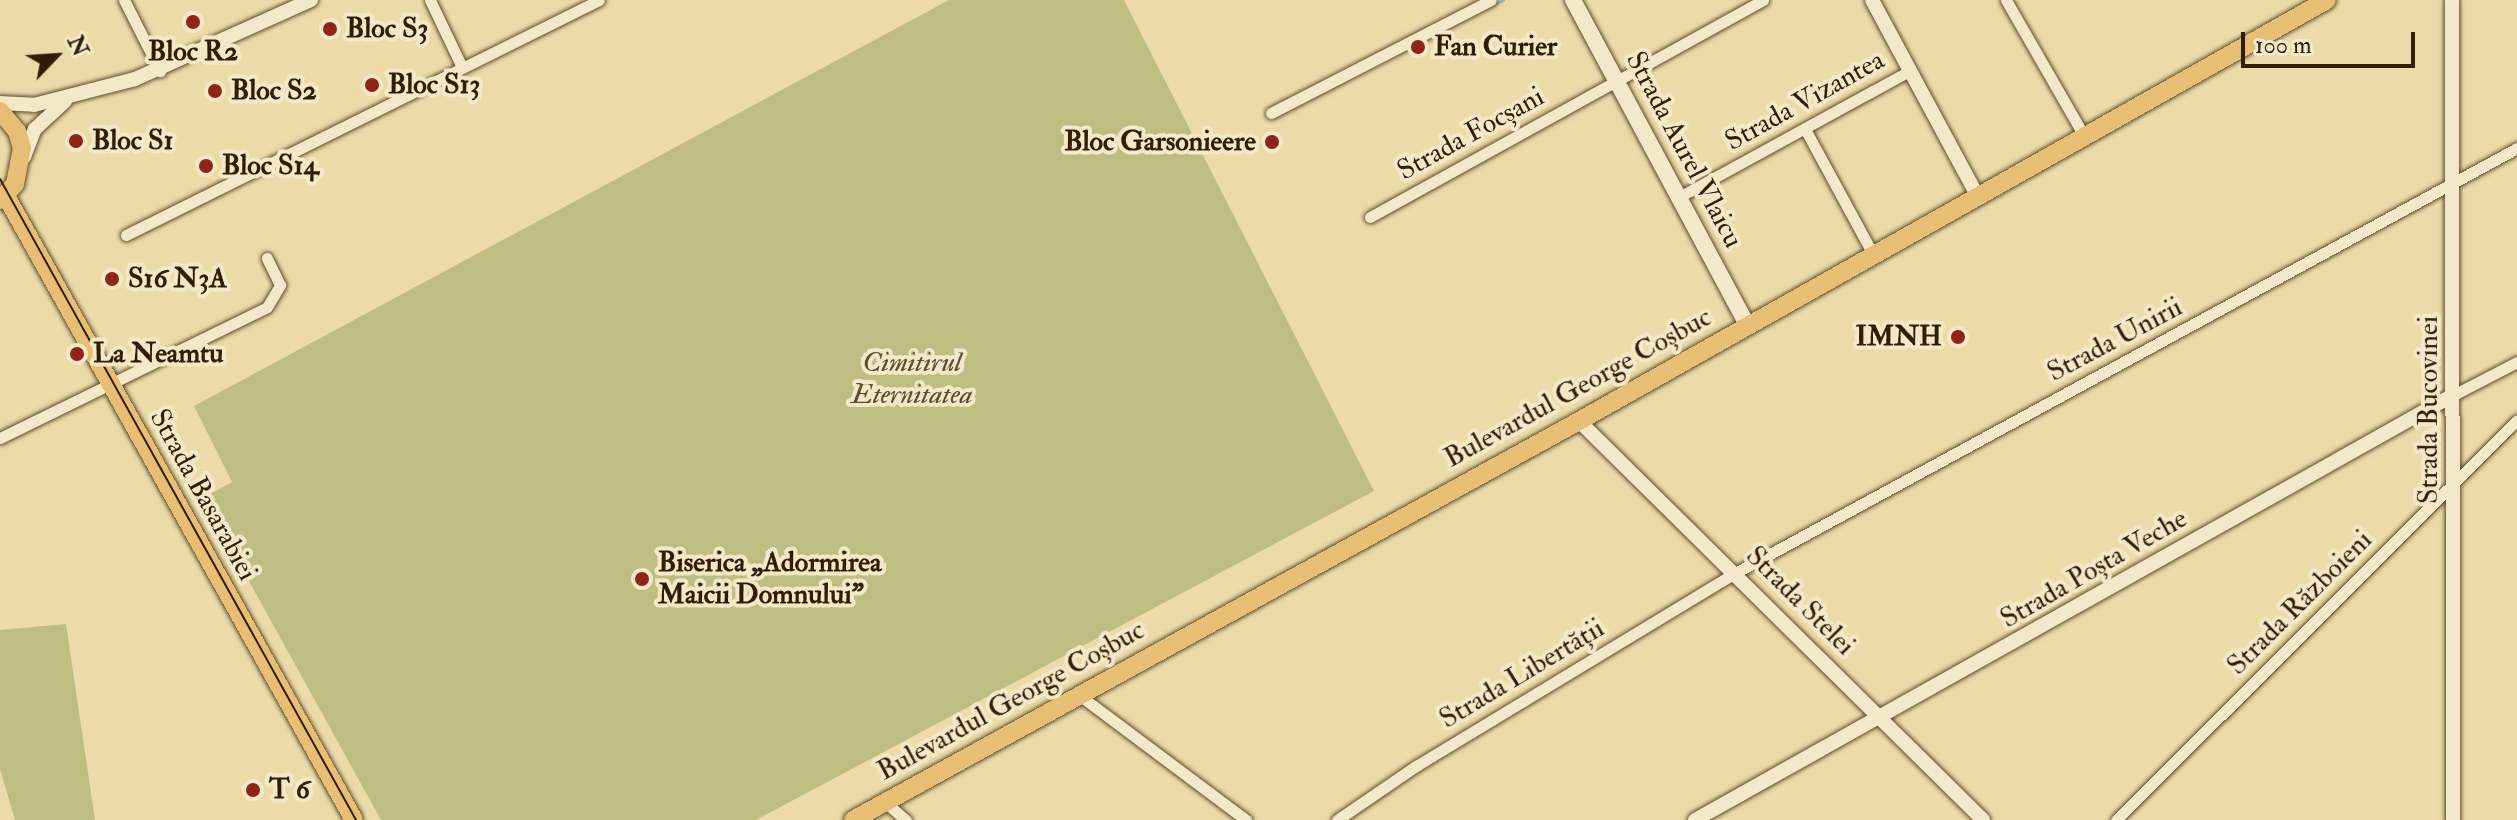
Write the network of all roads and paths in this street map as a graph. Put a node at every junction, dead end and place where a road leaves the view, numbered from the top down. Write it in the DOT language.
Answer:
graph roads {
  1 [pos="124,0"];
  2 [pos="311,0"];
  3 [pos="430,0"];
  4 [pos="599,0"];
  5 [pos="1491,0"];
  6 [pos="1573,0"];
  7 [pos="1763,0"];
  8 [pos="1872,0"];
  9 [pos="2006,0"];
  10 [pos="2327,0"];
  11 [pos="2452,0"];
  12 [pos="462,67"];
  13 [pos="1911,70"];
  14 [pos="160,71"];
  15 [pos="1618,80"];
  16 [pos="66,99"];
  17 [pos="0,103"];
  18 [pos="0,111"];
  19 [pos="1271,113"];
  20 [pos="1805,129"];
  21 [pos="2083,134"];
  22 [pos="2517,148"];
  23 [pos="22,165"];
  24 [pos="2455,182"];
  25 [pos="1977,195"];
  26 [pos="1679,197"];
  27 [pos="3,198"];
  28 [pos="1370,217"];
  29 [pos="126,235"];
  30 [pos="1873,254"];
  31 [pos="267,258"];
  32 [pos="1747,324"];
  33 [pos="2517,362"];
  34 [pos="111,385"];
  35 [pos="2455,394"];
  36 [pos="2517,420"];
  37 [pos="1579,421"];
  38 [pos="0,438"];
  39 [pos="2457,482"];
  40 [pos="1735,573"];
  41 [pos="1079,695"];
  42 [pos="1883,718"];
  43 [pos="885,802"];
  44 [pos="354,820"];
  45 [pos="853,820"];
  46 [pos="906,820"];
  47 [pos="1246,820"];
  48 [pos="1337,820"];
  49 [pos="1695,820"];
  50 [pos="1983,820"];
  51 [pos="2116,820"];
  52 [pos="2453,820"];
  1 -- 14 [label="street"];
  2 -- 14 [label="street"];
  3 -- 12 [label="street"];
  4 -- 12 [label="street"];
  5 -- 19 [label="street"];
  6 -- 15 [label="main road, Strada Aurel Vlaicu"];
  7 -- 15 [label="street, Strada Focșani"];
  8 -- 13 [label="street"];
  9 -- 21 [label="street"];
  10 -- 21 [label="main road, Bulevardul George Coșbuc"];
  11 -- 24 [label="street, Strada Bucovinei"];
  12 -- 29 [label="street"];
  13 -- 20 [label="street, Strada Vizantea"];
  13 -- 25 [label="street"];
  14 -- 16 [label="street"];
  15 -- 26 [label="main road, Strada Aurel Vlaicu"];
  15 -- 28 [label="street, Strada Focșani"];
  16 -- 17 [label="street"];
  16 -- 23 [label="street"];
  18 -- 23 [label="main road"];
  20 -- 26 [label="street, Strada Vizantea"];
  20 -- 30 [label="street"];
  21 -- 25 [label="main road, Bulevardul George Coșbuc"];
  22 -- 24 [label="street, Strada Unirii"];
  23 -- 27 [label="main road"];
  24 -- 35 [label="street, Strada Bucovinei"];
  24 -- 40 [label="street, Strada Unirii"];
  25 -- 30 [label="main road, Bulevardul George Coșbuc"];
  26 -- 32 [label="main road, Strada Aurel Vlaicu"];
  27 -- 34 [label="main road, Strada Basarabiei"];
  30 -- 32 [label="main road, Bulevardul George Coșbuc"];
  31 -- 34 [label="street"];
  32 -- 37 [label="main road, Bulevardul George Coșbuc"];
  33 -- 35 [label="street, Strada Poșta Veche"];
  34 -- 38 [label="street"];
  34 -- 44 [label="main road, Strada Basarabiei"];
  35 -- 39 [label="street, Strada Bucovinei"];
  35 -- 42 [label="street, Strada Poșta Veche"];
  36 -- 39 [label="street, Strada Războieni"];
  37 -- 40 [label="street, Strada Stelei"];
  37 -- 41 [label="main road, Bulevardul George Coșbuc"];
  39 -- 51 [label="street, Strada Războieni"];
  39 -- 52 [label="street, Strada Bucovinei"];
  40 -- 42 [label="street, Strada Stelei"];
  40 -- 48 [label="street, Strada Libertății"];
  41 -- 43 [label="main road, Bulevardul George Coșbuc"];
  41 -- 47 [label="street"];
  42 -- 49 [label="street, Strada Poșta Veche"];
  42 -- 50 [label="street, Strada Stelei"];
  43 -- 45 [label="main road, Bulevardul George Coșbuc"];
  43 -- 46 [label="street"];
}
